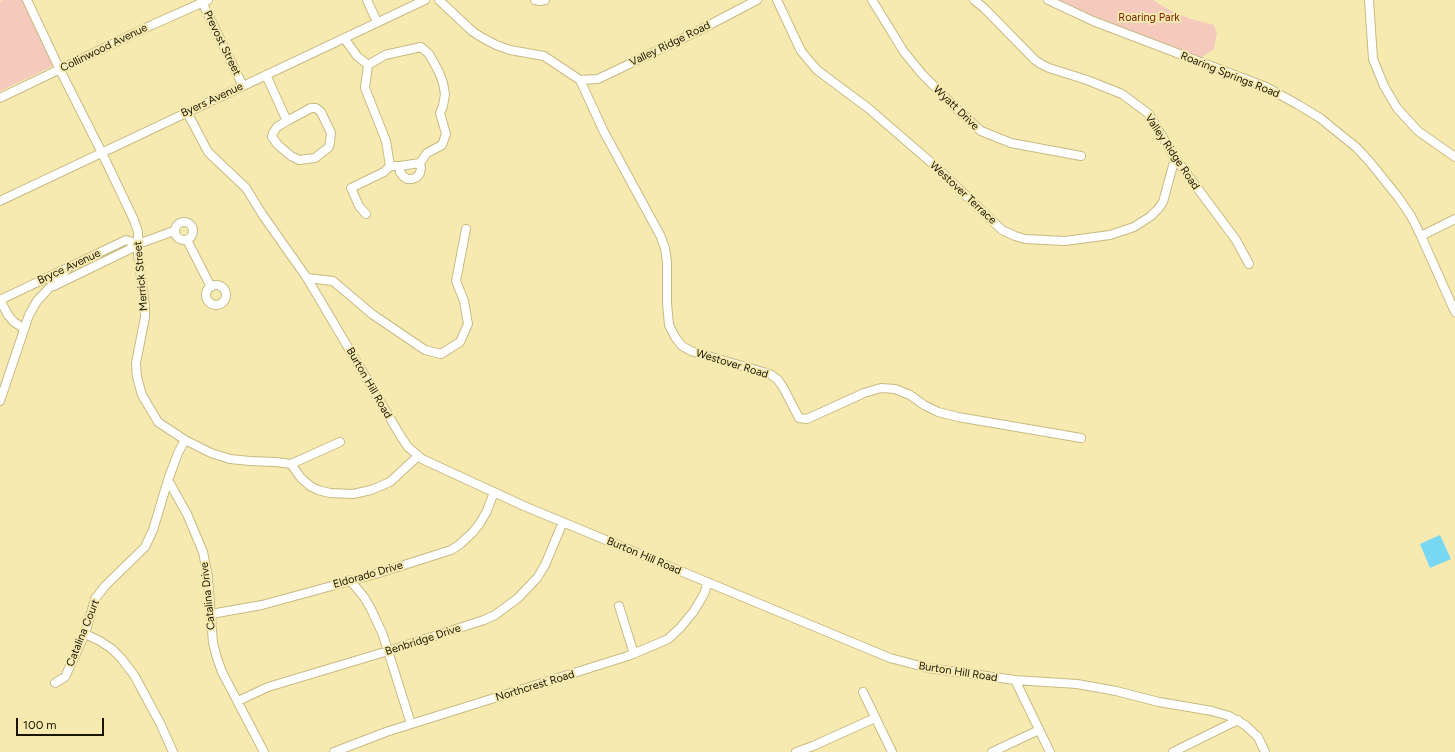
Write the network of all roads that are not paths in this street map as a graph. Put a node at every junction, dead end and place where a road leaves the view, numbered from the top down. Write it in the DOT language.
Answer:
graph roads {
  1 [pos="27,0"];
  2 [pos="367,0"];
  3 [pos="425,0"];
  4 [pos="439,0"];
  5 [pos="535,0"];
  6 [pos="545,0"];
  7 [pos="757,0"];
  8 [pos="777,0"];
  9 [pos="872,0"];
  10 [pos="974,0"];
  11 [pos="1369,0"];
  12 [pos="204,1"];
  13 [pos="1052,1"];
  14 [pos="377,22"];
  15 [pos="344,38"];
  16 [pos="368,66"];
  17 [pos="60,70"];
  18 [pos="266,75"];
  19 [pos="580,80"];
  20 [pos="243,86"];
  21 [pos="0,98"];
  22 [pos="187,112"];
  23 [pos="287,121"];
  24 [pos="102,153"];
  25 [pos="1081,156"];
  26 [pos="1455,157"];
  27 [pos="1175,158"];
  28 [pos="420,163"];
  29 [pos="390,166"];
  30 [pos="400,166"];
  31 [pos="0,201"];
  32 [pos="366,214"];
  33 [pos="1455,219"];
  34 [pos="466,228"];
  35 [pos="174,231"];
  36 [pos="1421,236"];
  37 [pos="188,240"];
  38 [pos="138,244"];
  39 [pos="1249,264"];
  40 [pos="68,268"];
  41 [pos="307,278"];
  42 [pos="211,287"];
  43 [pos="47,290"];
  44 [pos="0,300"];
  45 [pos="1455,312"];
  46 [pos="23,328"];
  47 [pos="0,401"];
  48 [pos="1081,438"];
  49 [pos="185,440"];
  50 [pos="340,442"];
  51 [pos="418,456"];
  52 [pos="291,464"];
  53 [pos="168,480"];
  54 [pos="494,492"];
  55 [pos="563,522"];
  56 [pos="350,580"];
  57 [pos="708,582"];
  58 [pos="619,606"];
  59 [pos="211,614"];
  60 [pos="85,634"];
  61 [pos="388,651"];
  62 [pos="634,654"];
  63 [pos="1015,680"];
  64 [pos="55,683"];
  65 [pos="863,692"];
  66 [pos="238,701"];
  67 [pos="875,718"];
  68 [pos="1238,720"];
  69 [pos="411,724"];
  70 [pos="1039,730"];
  71 [pos="173,752"];
  72 [pos="264,752"];
  73 [pos="334,752"];
  74 [pos="796,752"];
  75 [pos="892,752"];
  76 [pos="992,752"];
  77 [pos="1050,752"];
  78 [pos="1173,752"];
  79 [pos="1265,752"];
  1 -- 17 [label="street, Merrick Street"];
  2 -- 14 [label="street"];
  3 -- 14 [label="street, Byers Avenue"];
  4 -- 19 [label="street"];
  5 -- 6 [label="street"];
  7 -- 19 [label="street, Valley Ridge Road"];
  8 -- 27 [label="street, Westover Terrace"];
  9 -- 25 [label="street, Wyatt Drive"];
  10 -- 27 [label="street, Valley Ridge Road"];
  11 -- 26 [label="street"];
  12 -- 17 [label="street, Collinwood Avenue"];
  12 -- 20 [label="street, Prevost Street"];
  13 -- 36 [label="street, Roaring Springs Road"];
  14 -- 15 [label="street, Byers Avenue"];
  15 -- 16 [label="street"];
  15 -- 18 [label="street, Byers Avenue"];
  16 -- 28 [label="street"];
  16 -- 29 [label="street"];
  17 -- 21 [label="street, Collinwood Avenue"];
  17 -- 24 [label="street, Merrick Street"];
  18 -- 20 [label="street, Byers Avenue"];
  18 -- 23 [label="street"];
  19 -- 48 [label="street, Westover Road"];
  20 -- 22 [label="street, Byers Avenue"];
  22 -- 24 [label="street, Byers Avenue"];
  22 -- 41 [label="street, Burton Hill Road"];
  23 -- 23 [label="street"];
  24 -- 31 [label="street, Byers Avenue"];
  24 -- 38 [label="street, Merrick Street"];
  27 -- 39 [label="street, Valley Ridge Road"];
  28 -- 30 [label="street"];
  28 -- 30 [label="street"];
  29 -- 30 [label="street"];
  29 -- 32 [label="street"];
  33 -- 36 [label="street"];
  34 -- 41 [label="street"];
  35 -- 37 [label="street"];
  35 -- 37 [label="street"];
  35 -- 38 [label="street, Bryce Avenue"];
  36 -- 45 [label="street, Roaring Springs Road"];
  37 -- 42 [label="street"];
  38 -- 40 [label="street, Bryce Avenue"];
  38 -- 43 [label="street, Bryce Avenue"];
  38 -- 49 [label="street, Merrick Street"];
  40 -- 43 [label="street"];
  40 -- 44 [label="street, Bryce Avenue"];
  41 -- 51 [label="street, Burton Hill Road"];
  43 -- 46 [label="street"];
  44 -- 46 [label="street"];
  46 -- 47 [label="street"];
  49 -- 52 [label="street, Merrick Street"];
  49 -- 53 [label="street"];
  50 -- 52 [label="street"];
  51 -- 52 [label="street"];
  51 -- 54 [label="street, Burton Hill Road"];
  53 -- 59 [label="street, Catalina Drive"];
  53 -- 60 [label="street, Catalina Court"];
  54 -- 55 [label="street, Burton Hill Road"];
  54 -- 56 [label="street, Eldorado Drive"];
  55 -- 57 [label="street, Burton Hill Road"];
  55 -- 61 [label="street, Benbridge Drive"];
  56 -- 59 [label="street, Eldorado Drive"];
  56 -- 61 [label="street"];
  57 -- 62 [label="street, Northcrest Road"];
  57 -- 63 [label="street, Burton Hill Road"];
  58 -- 62 [label="street"];
  59 -- 66 [label="street, Catalina Drive"];
  60 -- 64 [label="street, Catalina Court"];
  60 -- 71 [label="street"];
  61 -- 66 [label="street, Benbridge Drive"];
  61 -- 69 [label="street"];
  62 -- 69 [label="street, Northcrest Road"];
  63 -- 68 [label="street, Burton Hill Road"];
  63 -- 70 [label="street"];
  65 -- 67 [label="street"];
  66 -- 72 [label="street, Catalina Drive"];
  67 -- 74 [label="street"];
  67 -- 75 [label="street"];
  68 -- 78 [label="street"];
  68 -- 79 [label="street, Burton Hill Road"];
  69 -- 73 [label="street, Northcrest Road"];
  70 -- 76 [label="street"];
  70 -- 77 [label="street"];
}
